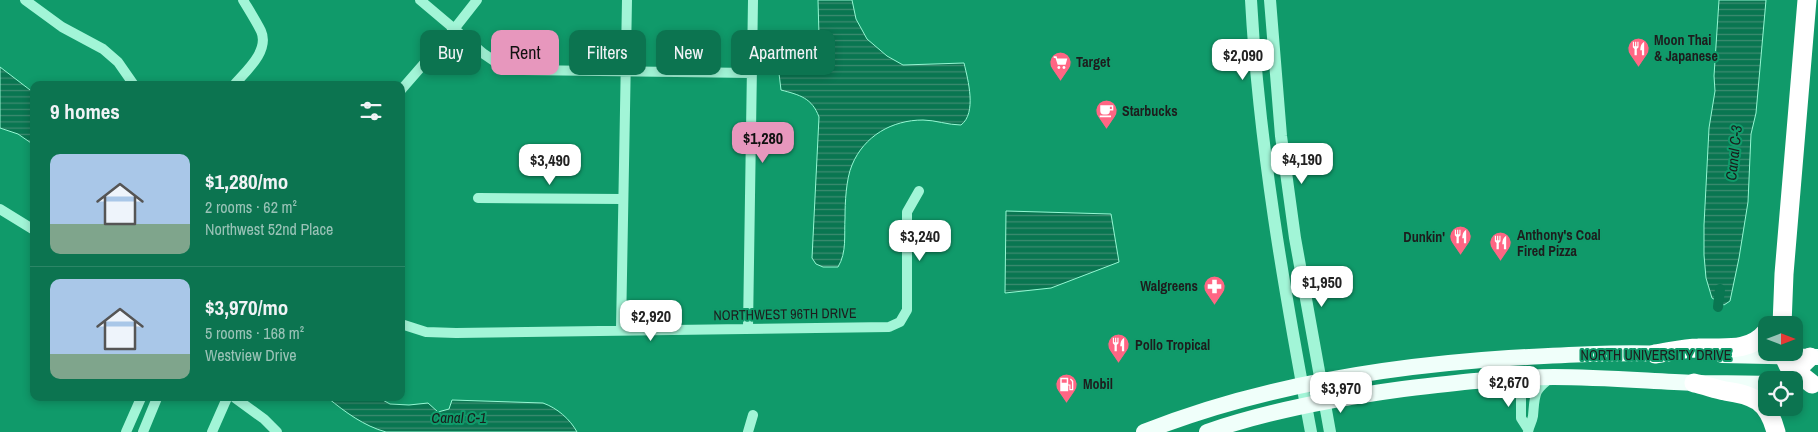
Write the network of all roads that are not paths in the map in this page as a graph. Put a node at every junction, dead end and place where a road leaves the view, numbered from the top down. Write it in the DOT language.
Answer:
graph roads {
  1 [pos="26,0"];
  2 [pos="243,0"];
  3 [pos="420,0"];
  4 [pos="477,0"];
  5 [pos="627,0"];
  6 [pos="753,0"];
  7 [pos="1251,0"];
  8 [pos="1270,0"];
  9 [pos="1807,0"];
  10 [pos="455,28"];
  11 [pos="627,30"];
  12 [pos="753,30"];
  13 [pos="569,70"];
  14 [pos="646,70"];
  15 [pos="731,72"];
  16 [pos="626,75"];
  17 [pos="752,75"];
  18 [pos="131,81"];
  19 [pos="238,81"];
  20 [pos="405,85"];
  21 [pos="919,191"];
  22 [pos="478,198"];
  23 [pos="622,199"];
  24 [pos="0,209"];
  25 [pos="30,228"];
  26 [pos="1784,274"];
  27 [pos="1772,316"];
  28 [pos="1782,316"];
  29 [pos="405,325"];
  30 [pos="748,328"];
  31 [pos="621,330"];
  32 [pos="1758,340"];
  33 [pos="1578,354"];
  34 [pos="1655,354"];
  35 [pos="1814,357"];
  36 [pos="1781,371"];
  37 [pos="1798,371"];
  38 [pos="1553,377"];
  39 [pos="1521,378"];
  40 [pos="1321,382"];
  41 [pos="1694,383"];
  42 [pos="1758,384"];
  43 [pos="1302,386"];
  44 [pos="140,401"];
  45 [pos="156,401"];
  46 [pos="226,401"];
  47 [pos="238,401"];
  48 [pos="1324,402"];
  49 [pos="1306,406"];
  50 [pos="753,415"];
  51 [pos="1779,416"];
  52 [pos="1528,430"];
  53 [pos="126,432"];
  54 [pos="143,432"];
  55 [pos="212,432"];
  56 [pos="277,432"];
  57 [pos="748,432"];
  58 [pos="1144,432"];
  59 [pos="1207,432"];
  60 [pos="1311,432"];
  61 [pos="1330,432"];
  62 [pos="1776,432"];
  63 [pos="1780,432"];
  1 -- 18 [label="street"];
  2 -- 19 [label="street"];
  3 -- 10 [label="street"];
  4 -- 10 [label="street"];
  5 -- 11 [label="street"];
  6 -- 12 [label="street"];
  7 -- 43 [label="street"];
  8 -- 40 [label="street"];
  9 -- 26 [label="highway"];
  10 -- 13 [label="street"];
  10 -- 20 [label="street"];
  14 -- 15 [label="street"];
  16 -- 23 [label="street"];
  17 -- 30 [label="street"];
  21 -- 30 [label="street, NORTHWEST 96TH DRIVE"];
  22 -- 23 [label="street"];
  23 -- 31 [label="street"];
  24 -- 25 [label="street"];
  26 -- 27 [label="highway"];
  26 -- 28 [label="highway"];
  29 -- 31 [label="street, NORTHWEST 96TH DRIVE"];
  30 -- 31 [label="street, NORTHWEST 96TH DRIVE"];
  32 -- 34 [label="highway"];
  33 -- 34 [label="main road, NORTH UNIVERSITY DRIVE"];
  33 -- 39 [label="main road"];
  33 -- 40 [label="main road, NORTH UNIVERSITY DRIVE"];
  34 -- 36 [label="main road, NORTH UNIVERSITY DRIVE"];
  35 -- 37 [label="highway"];
  38 -- 39 [label="main road, NORTH UNIVERSITY DRIVE"];
  38 -- 41 [label="main road, NORTH UNIVERSITY DRIVE"];
  38 -- 52 [label="street"];
  39 -- 48 [label="main road, NORTH UNIVERSITY DRIVE"];
  39 -- 52 [label="street"];
  40 -- 43 [label="main road, NORTH UNIVERSITY DRIVE"];
  40 -- 48 [label="street"];
  41 -- 42 [label="main road, NORTH UNIVERSITY DRIVE"];
  41 -- 62 [label="highway"];
  43 -- 49 [label="street"];
  43 -- 58 [label="main road, NORTH UNIVERSITY DRIVE"];
  44 -- 53 [label="street"];
  45 -- 54 [label="street"];
  46 -- 55 [label="street"];
  47 -- 56 [label="street"];
  48 -- 49 [label="main road, NORTH UNIVERSITY DRIVE"];
  48 -- 61 [label="street"];
  49 -- 59 [label="main road, NORTH UNIVERSITY DRIVE"];
  49 -- 60 [label="street"];
  50 -- 57 [label="street"];
  51 -- 63 [label="highway"];
}
